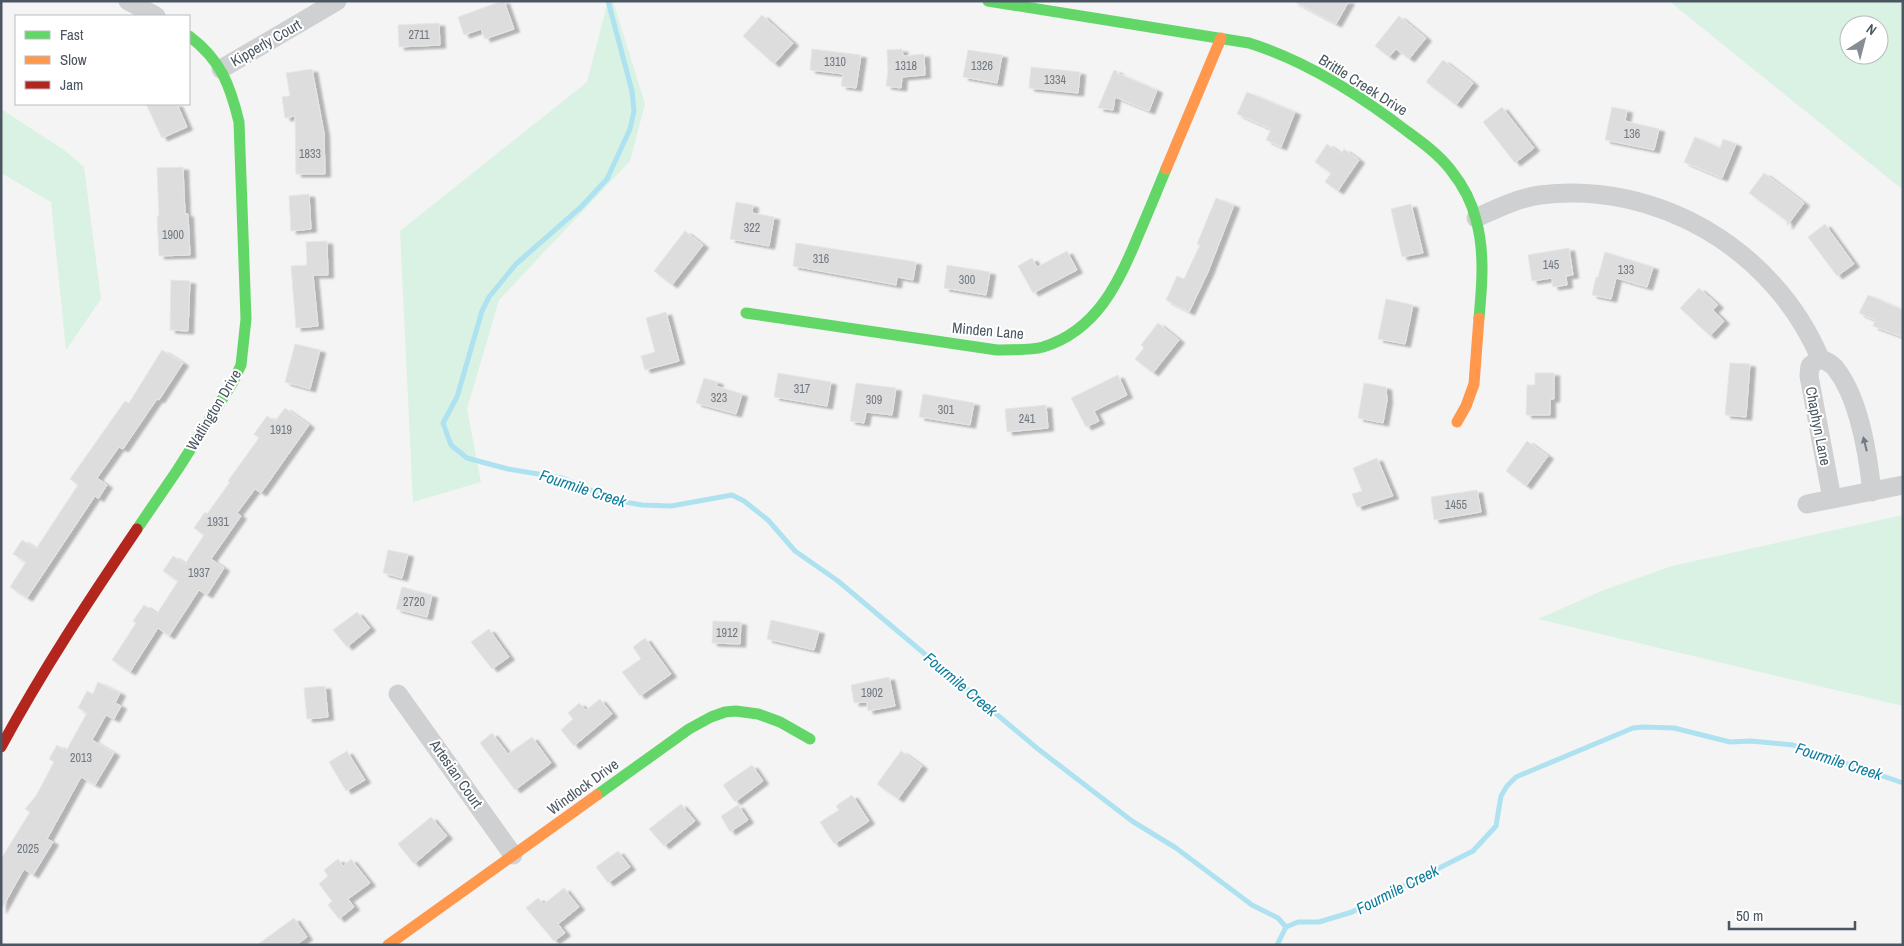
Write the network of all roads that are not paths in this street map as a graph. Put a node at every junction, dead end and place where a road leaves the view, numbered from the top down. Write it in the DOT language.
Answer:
graph roads {
  1 [pos="128,1"];
  2 [pos="338,1"];
  3 [pos="988,1"];
  4 [pos="154,15"];
  5 [pos="190,37"];
  6 [pos="1221,38"];
  7 [pos="221,69"];
  8 [pos="1476,218"];
  9 [pos="746,313"];
  10 [pos="1820,358"];
  11 [pos="1457,422"];
  12 [pos="1903,485"];
  13 [pos="1872,492"];
  14 [pos="1832,499"];
  15 [pos="1807,504"];
  16 [pos="398,694"];
  17 [pos="810,739"];
  18 [pos="1,747"];
  19 [pos="513,855"];
  20 [pos="388,945"];
  1 -- 4 [label="street"];
  2 -- 7 [label="street, Kipperly Court"];
  3 -- 6 [label="street, Brittle Creek Drive"];
  5 -- 7 [label="street, Watlington Drive"];
  6 -- 8 [label="street, Brittle Creek Drive"];
  6 -- 9 [label="street, Minden Lane"];
  7 -- 18 [label="street, Watlington Drive"];
  8 -- 10 [label="street"];
  8 -- 11 [label="street, Brittle Creek Drive"];
  13 -- 10 [label="street, one-way"];
  10 -- 14 [label="street, Chaphyn Lane"];
  12 -- 13 [label="street"];
  13 -- 14 [label="street"];
  14 -- 15 [label="street"];
  16 -- 19 [label="street, Artesian Court"];
  17 -- 19 [label="street, Windlock Drive"];
  19 -- 20 [label="street, Windlock Drive"];
}
